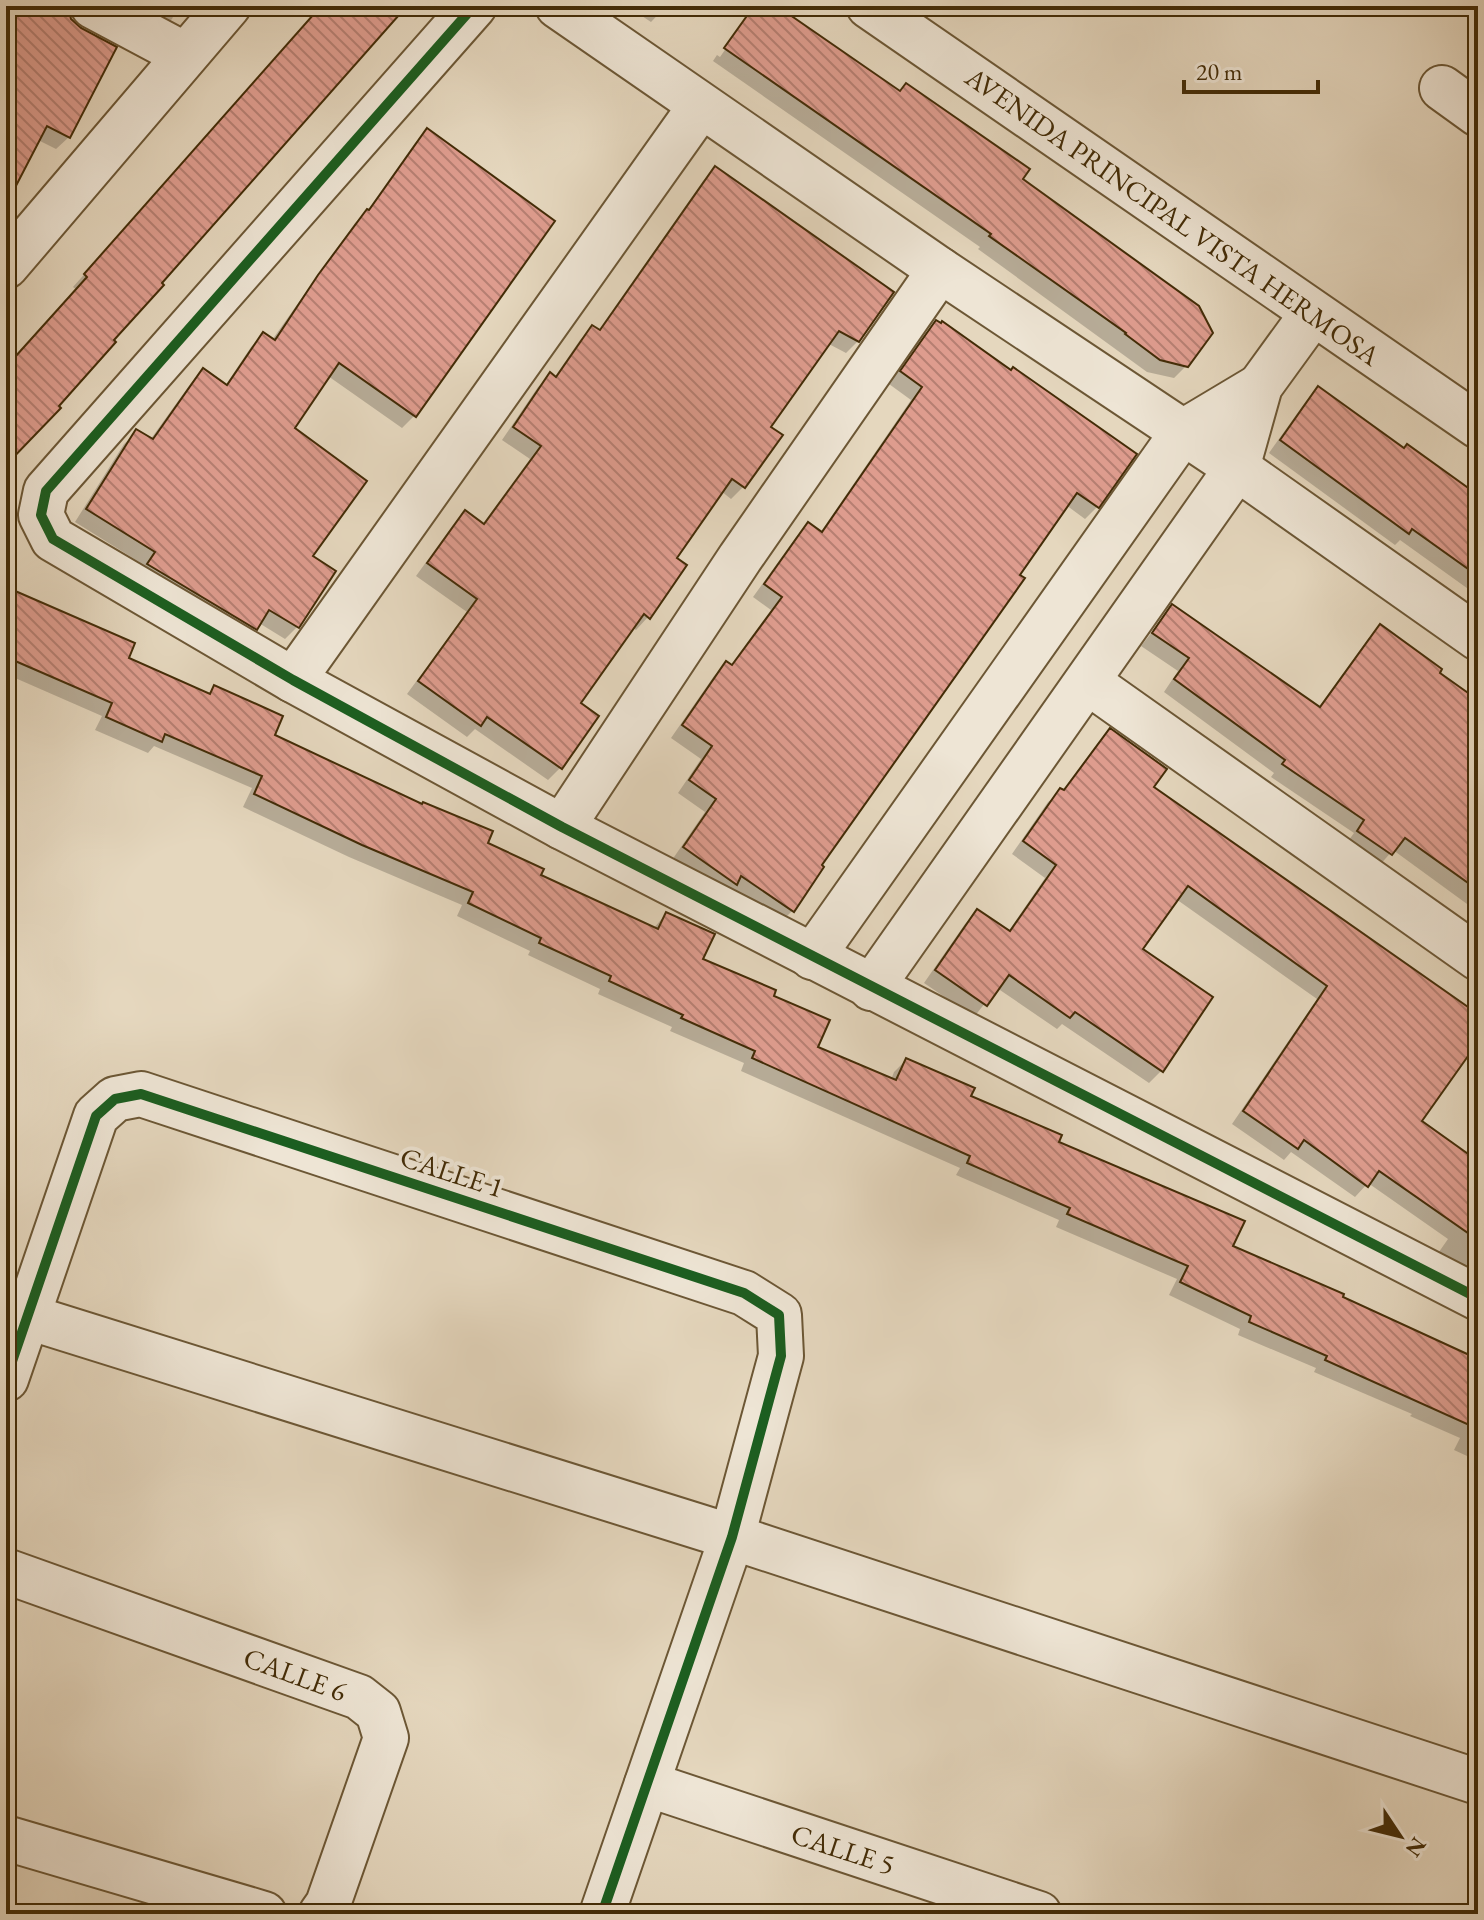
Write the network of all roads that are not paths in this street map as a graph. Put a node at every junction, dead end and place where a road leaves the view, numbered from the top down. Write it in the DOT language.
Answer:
graph roads {
  1 [pos="93,6"];
  2 [pos="228,6"];
  3 [pos="474,6"];
  4 [pos="558,6"];
  5 [pos="873,7"];
  6 [pos="185,55"];
  7 [pos="1442,88"];
  8 [pos="700,107"];
  9 [pos="1478,114"];
  10 [pos="11,252"];
  11 [pos="940,270"];
  12 [pos="1313,313"];
  13 [pos="1260,386"];
  14 [pos="1478,426"];
  15 [pos="1183,432"];
  16 [pos="1237,468"];
  17 [pos="1478,638"];
  18 [pos="293,680"];
  19 [pos="1088,682"];
  20 [pos="562,827"];
  21 [pos="812,957"];
  22 [pos="1478,958"];
  23 [pos="871,988"];
  24 [pos="1478,1298"];
  25 [pos="16,1314"];
  26 [pos="6,1379"];
  27 [pos="732,1537"];
  28 [pos="6,1571"];
  29 [pos="1478,1782"];
  30 [pos="647,1784"];
  31 [pos="6,1838"];
  32 [pos="264,1914"];
  33 [pos="321,1914"];
  34 [pos="602,1914"];
  35 [pos="1039,1914"];
  1 -- 6 [label="street"];
  2 -- 6 [label="street"];
  3 -- 18 [label="street"];
  4 -- 8 [label="street"];
  5 -- 12 [label="street, AVENIDA PRINCIPAL VISTA HERMOSA"];
  6 -- 10 [label="street"];
  7 -- 9 [label="street"];
  8 -- 11 [label="street"];
  8 -- 18 [label="street"];
  11 -- 15 [label="street"];
  11 -- 20 [label="street"];
  12 -- 13 [label="street"];
  12 -- 14 [label="street, AVENIDA PRINCIPAL VISTA HERMOSA"];
  13 -- 15 [label="street"];
  13 -- 16 [label="street"];
  15 -- 16 [label="street"];
  15 -- 21 [label="street"];
  16 -- 17 [label="street"];
  16 -- 19 [label="street"];
  18 -- 20 [label="street"];
  19 -- 22 [label="street"];
  19 -- 23 [label="street"];
  20 -- 21 [label="street"];
  21 -- 23 [label="street"];
  23 -- 24 [label="street"];
  25 -- 26 [label="street"];
  25 -- 27 [label="street"];
  25 -- 27 [label="street, CALLE 1"];
  27 -- 29 [label="street"];
  27 -- 30 [label="street"];
  28 -- 33 [label="street, CALLE 6"];
  30 -- 34 [label="street"];
  30 -- 35 [label="street, CALLE 5"];
  31 -- 32 [label="street"];
}
